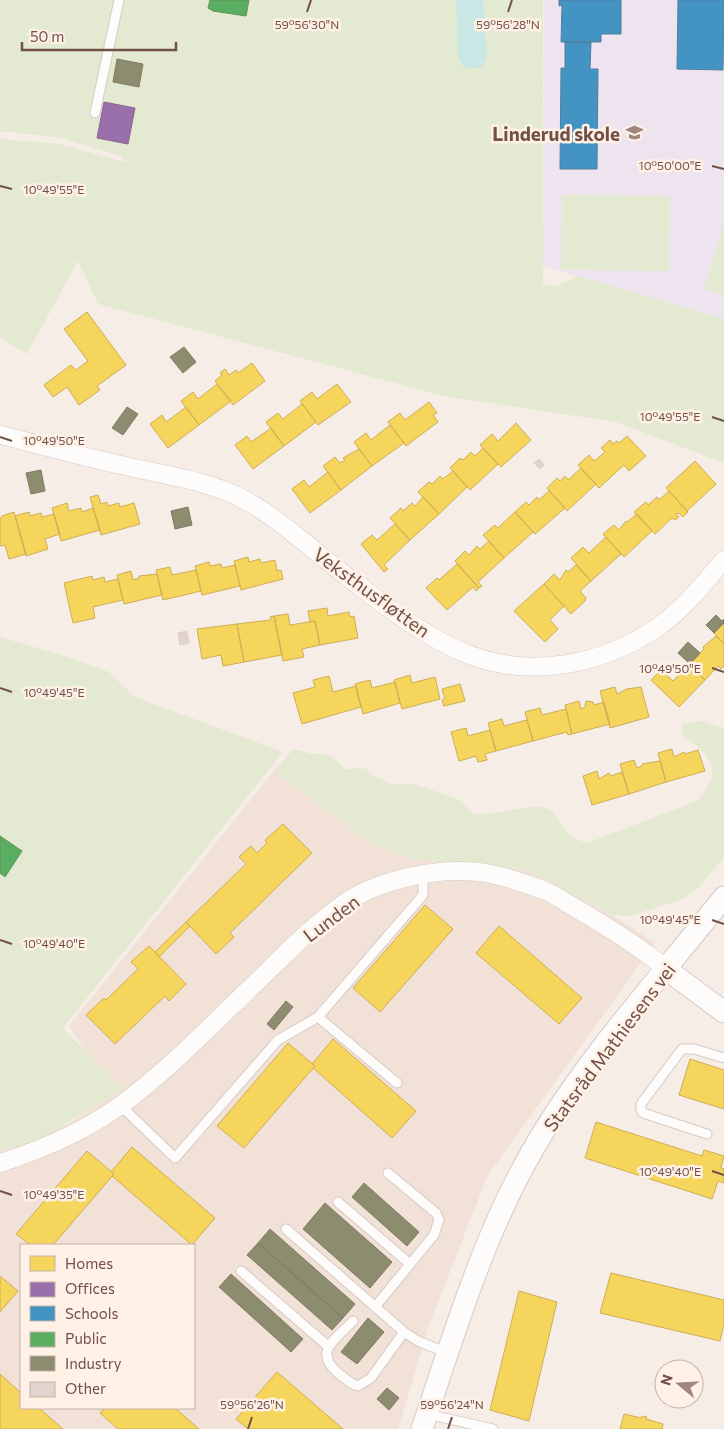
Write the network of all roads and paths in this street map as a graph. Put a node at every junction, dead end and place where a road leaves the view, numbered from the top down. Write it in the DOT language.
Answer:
graph roads {
  1 [pos="119,0"];
  2 [pos="95,113"];
  3 [pos="1,435"];
  4 [pos="724,560"];
  5 [pos="423,875"];
  6 [pos="724,897"];
  7 [pos="666,969"];
  8 [pos="724,1012"];
  9 [pos="318,1017"];
  10 [pos="724,1058"];
  11 [pos="397,1082"];
  12 [pos="120,1106"];
  13 [pos="707,1134"];
  14 [pos="0,1163"];
  15 [pos="388,1173"];
  16 [pos="338,1202"];
  17 [pos="286,1229"];
  18 [pos="410,1264"];
  19 [pos="241,1271"];
  20 [pos="375,1307"];
  21 [pos="353,1321"];
  22 [pos="404,1332"];
  23 [pos="329,1347"];
  24 [pos="447,1353"];
  25 [pos="424,1422"];
  26 [pos="458,1425"];
  27 [pos="494,1429"];
  1 -- 2 [label="lane"];
  3 -- 4 [label="street, Veksthusfløtten"];
  5 -- 7 [label="street, Lunden"];
  5 -- 9 [label="lane"];
  5 -- 12 [label="street, Lunden"];
  6 -- 7 [label="street, Statsråd Mathiesens vei"];
  7 -- 8 [label="street, Lunden"];
  7 -- 24 [label="street, Statsråd Mathiesens vei"];
  9 -- 11 [label="lane"];
  9 -- 12 [label="lane"];
  10 -- 13 [label="lane"];
  12 -- 14 [label="street, Lunden"];
  15 -- 18 [label="lane"];
  16 -- 18 [label="lane"];
  17 -- 20 [label="lane"];
  18 -- 20 [label="lane"];
  19 -- 23 [label="lane"];
  20 -- 22 [label="lane"];
  21 -- 23 [label="lane"];
  22 -- 23 [label="lane"];
  22 -- 24 [label="lane"];
  24 -- 25 [label="street, Statsråd Mathiesens vei"];
  25 -- 26 [label="lane"];
  26 -- 27 [label="lane"];
}
